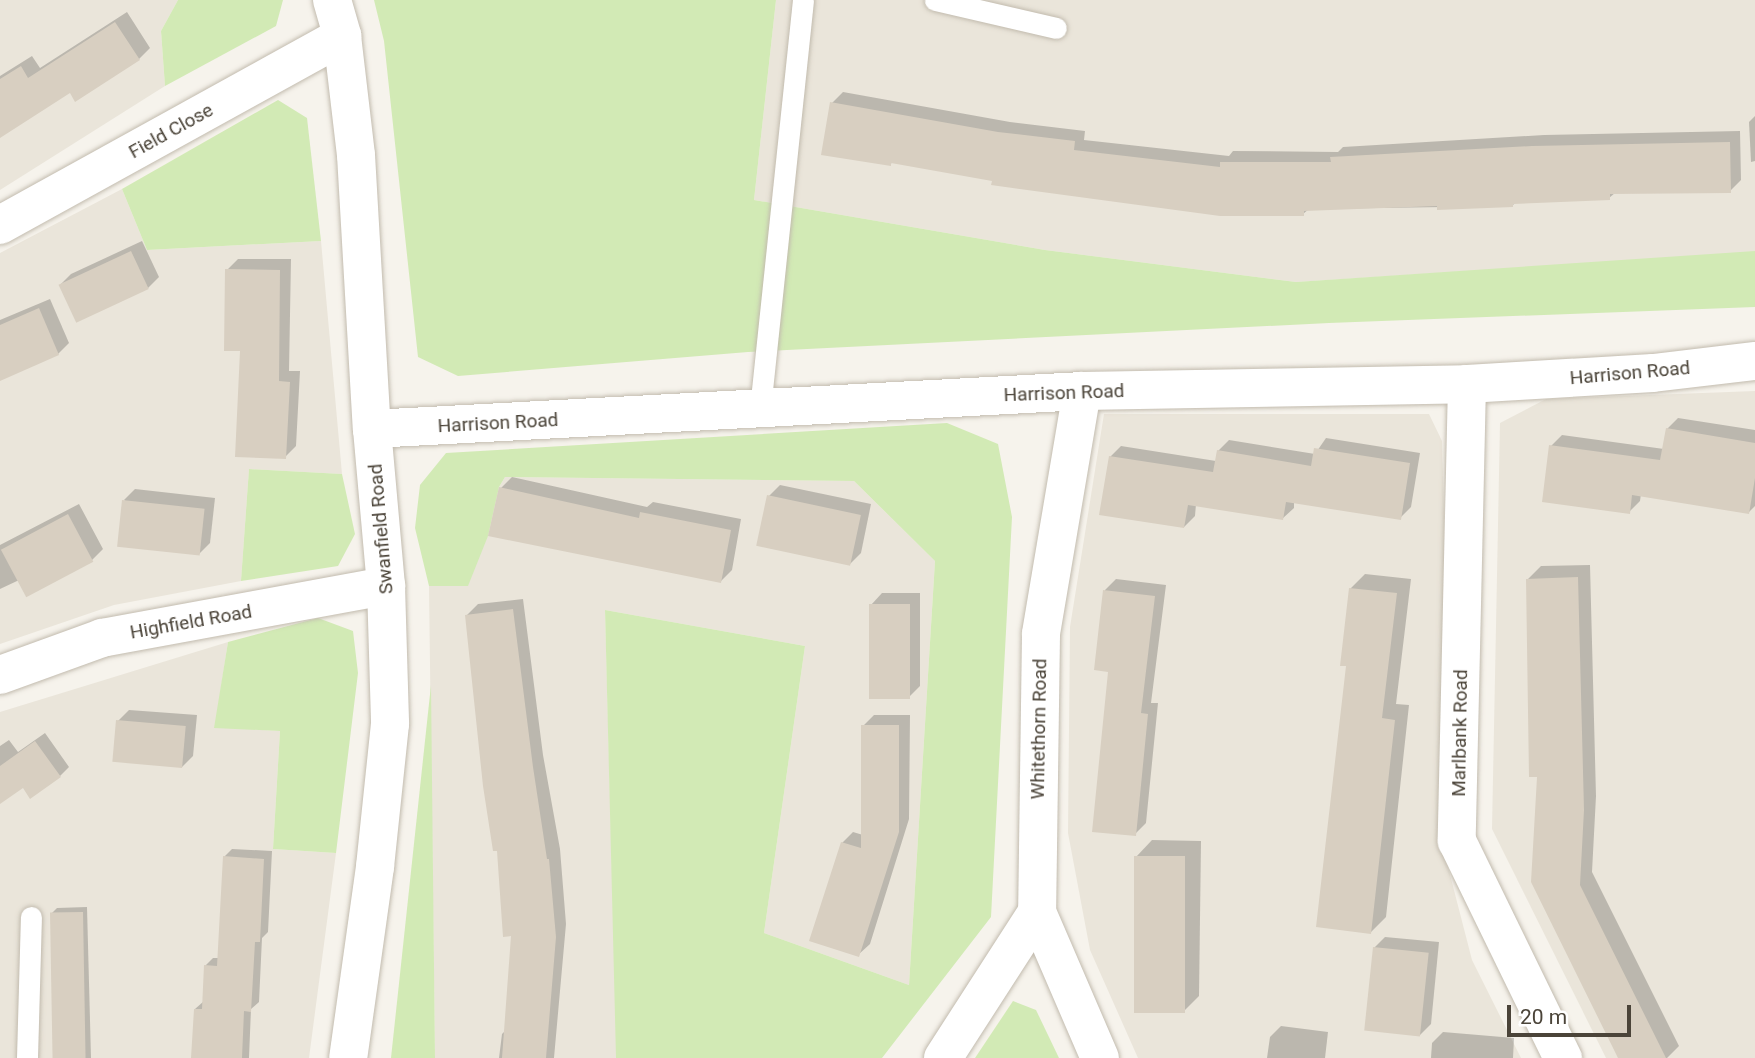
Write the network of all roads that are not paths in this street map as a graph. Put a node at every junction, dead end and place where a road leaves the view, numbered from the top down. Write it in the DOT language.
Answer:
graph roads {
  1 [pos="803,0"];
  2 [pos="935,0"];
  3 [pos="337,18"];
  4 [pos="1056,28"];
  5 [pos="0,225"];
  6 [pos="1755,361"];
  7 [pos="1467,384"];
  8 [pos="1082,391"];
  9 [pos="760,409"];
  10 [pos="373,429"];
  11 [pos="386,586"];
  12 [pos="0,675"];
  13 [pos="1037,912"];
  14 [pos="31,917"];
  15 [pos="27,1058"];
  16 [pos="348,1058"];
  17 [pos="943,1058"];
  18 [pos="1100,1058"];
  19 [pos="1563,1058"];
  1 -- 9 [label="lane"];
  2 -- 4 [label="lane"];
  3 -- 5 [label="street, Field Close"];
  3 -- 10 [label="street, Swanfield Road"];
  6 -- 7 [label="street, Harrison Road"];
  7 -- 8 [label="street, Harrison Road"];
  7 -- 19 [label="street, Marlbank Road"];
  8 -- 9 [label="street, Harrison Road"];
  8 -- 13 [label="street, Whitethorn Road"];
  9 -- 10 [label="street, Harrison Road"];
  10 -- 11 [label="street, Swanfield Road"];
  11 -- 12 [label="street, Highfield Road"];
  11 -- 16 [label="street, Swanfield Road"];
  13 -- 17 [label="street"];
  13 -- 18 [label="street, Whitethorn Road"];
  14 -- 15 [label="lane"];
}
